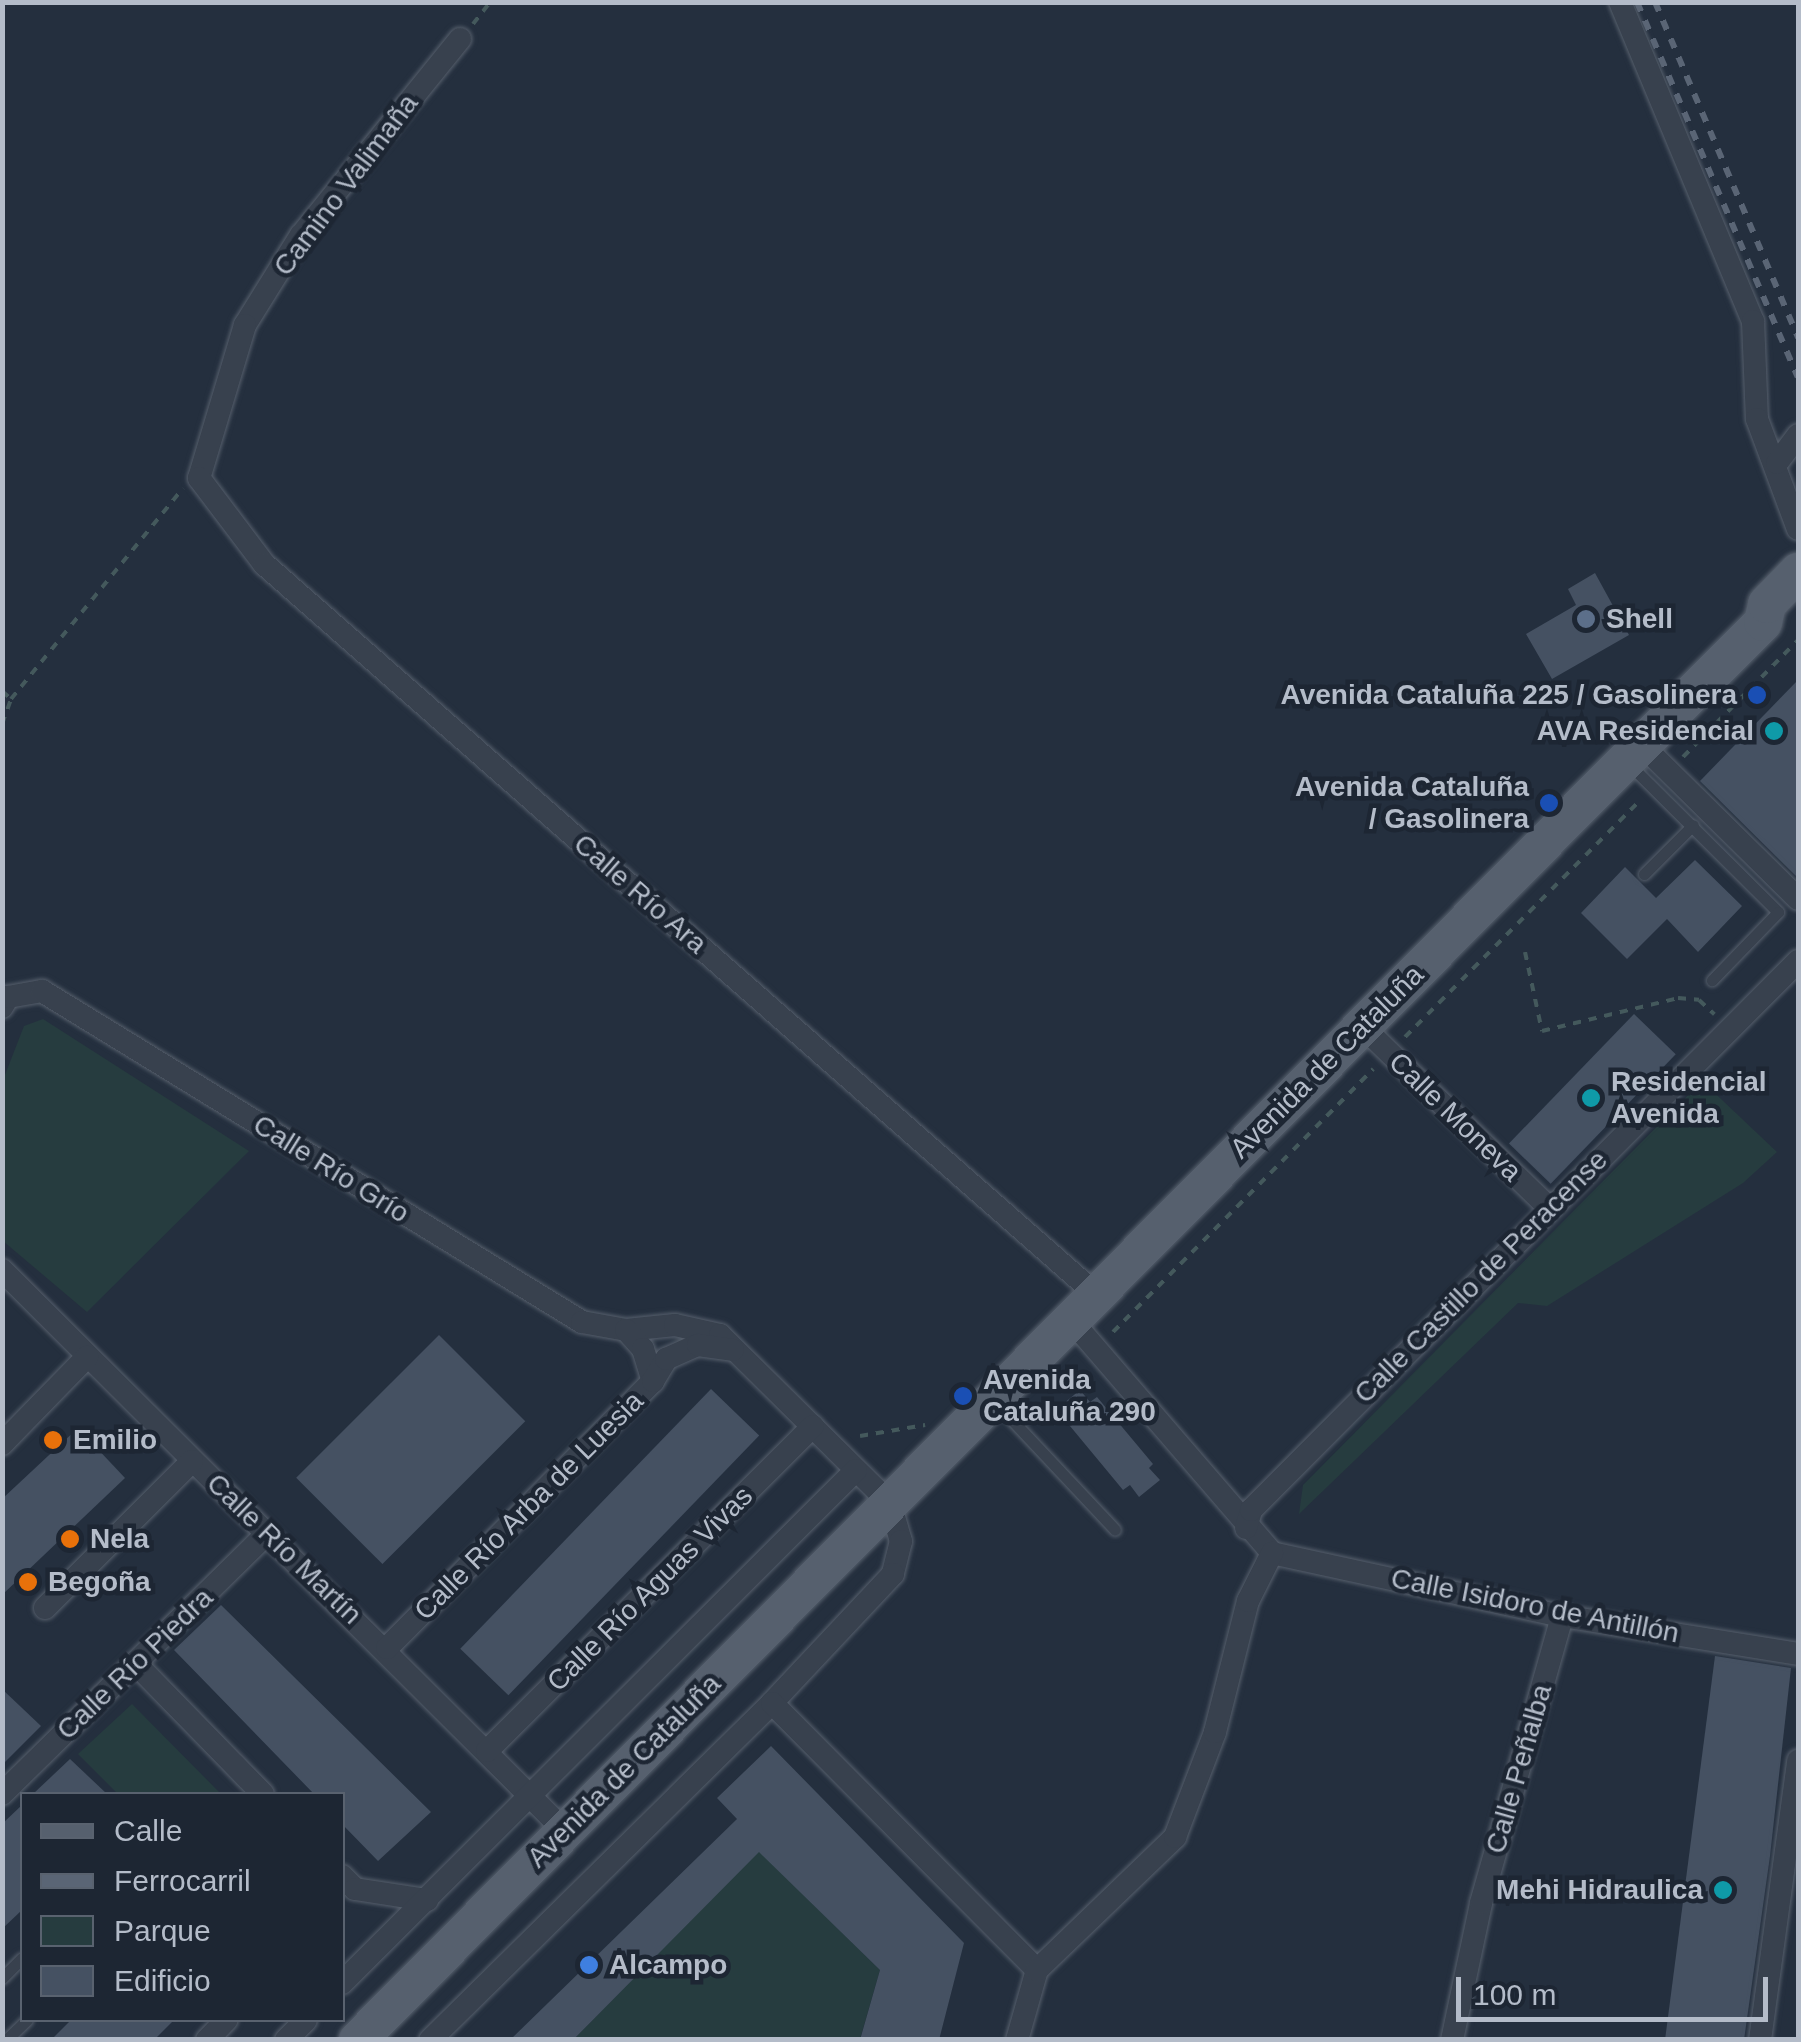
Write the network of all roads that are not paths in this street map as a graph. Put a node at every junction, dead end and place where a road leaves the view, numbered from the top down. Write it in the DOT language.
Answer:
graph roads {
  1 [pos="1620,2"];
  2 [pos="460,39"];
  3 [pos="1798,435"];
  4 [pos="1777,464"];
  5 [pos="200,478"];
  6 [pos="1798,529"];
  7 [pos="1798,572"];
  8 [pos="1798,605"];
  9 [pos="1764,622"];
  10 [pos="1634,753"];
  11 [pos="1693,825"];
  12 [pos="1644,874"];
  13 [pos="1798,899"];
  14 [pos="1798,961"];
  15 [pos="1712,980"];
  16 [pos="2,1008"];
  17 [pos="1362,1026"];
  18 [pos="1549,1208"];
  19 [pos="2,1270"];
  20 [pos="1084,1307"];
  21 [pos="635,1328"];
  22 [pos="736,1352"];
  23 [pos="87,1357"];
  24 [pos="666,1359"];
  25 [pos="653,1381"];
  26 [pos="992,1400"];
  27 [pos="813,1426"];
  28 [pos="2,1444"];
  29 [pos="192,1461"];
  30 [pos="856,1470"];
  31 [pos="890,1503"];
  32 [pos="1243,1517"];
  33 [pos="1114,1530"];
  34 [pos="268,1534"];
  35 [pos="1272,1553"];
  36 [pos="45,1608"];
  37 [pos="1562,1616"];
  38 [pos="388,1648"];
  39 [pos="1798,1654"];
  40 [pos="135,1663"];
  41 [pos="772,1703"];
  42 [pos="488,1751"];
  43 [pos="1798,1761"];
  44 [pos="261,1792"];
  45 [pos="2,1794"];
  46 [pos="530,1794"];
  47 [pos="565,1831"];
  48 [pos="347,1889"];
  49 [pos="427,1900"];
  50 [pos="20,1960"];
  51 [pos="1036,1970"];
  52 [pos="2,1978"];
  53 [pos="345,1980"];
  54 [pos="25,2022"];
  55 [pos="224,2022"];
  56 [pos="304,2022"];
  57 [pos="6,2040"];
  58 [pos="206,2040"];
  59 [pos="286,2040"];
  60 [pos="358,2040"];
  61 [pos="430,2040"];
  62 [pos="1016,2040"];
  63 [pos="1452,2040"];
  64 [pos="1760,2040"];
  1 -- 4 [label="street"];
  2 -- 5 [label="street, Camino Valimaña"];
  3 -- 4 [label="street"];
  4 -- 6 [label="street"];
  5 -- 20 [label="street, Calle Río Ara"];
  7 -- 9 [label="main road, Avenida de Cataluña"];
  8 -- 9 [label="main road, Avenida de Cataluña"];
  9 -- 10 [label="main road, Avenida de Cataluña"];
  10 -- 11 [label="lane"];
  10 -- 13 [label="street"];
  10 -- 17 [label="main road, Avenida de Cataluña"];
  11 -- 12 [label="lane"];
  11 -- 15 [label="lane"];
  14 -- 18 [label="street, Calle Castillo de Peracense"];
  16 -- 21 [label="street, Calle Río Grío"];
  17 -- 18 [label="street, Calle Moneva"];
  17 -- 20 [label="main road, Avenida de Cataluña"];
  18 -- 32 [label="street, Calle Castillo de Peracense"];
  19 -- 23 [label="street, Calle Río Martín"];
  20 -- 26 [label="main road, Avenida de Cataluña"];
  20 -- 32 [label="street, Calle Río Ara"];
  21 -- 22 [label="street, Calle Río Grío"];
  21 -- 24 [label="street"];
  21 -- 25 [label="street"];
  22 -- 24 [label="street"];
  22 -- 27 [label="street, Calle Río Grío"];
  23 -- 28 [label="street"];
  23 -- 29 [label="street, Calle Río Martín"];
  24 -- 25 [label="street, Calle Río Arba de Luesia"];
  25 -- 38 [label="street, Calle Río Arba de Luesia"];
  26 -- 31 [label="main road, Avenida de Cataluña"];
  26 -- 33 [label="lane"];
  27 -- 30 [label="street, Calle Río Grío"];
  27 -- 42 [label="street, Calle Río Aguas Vivas"];
  29 -- 34 [label="street, Calle Río Martín"];
  29 -- 36 [label="street"];
  30 -- 31 [label="street, Calle Río Grío"];
  30 -- 46 [label="street, Avenida de Cataluña"];
  31 -- 41 [label="street, Avenida de Cataluña"];
  31 -- 47 [label="main road, Avenida de Cataluña"];
  32 -- 35 [label="street, Calle Río Ara"];
  34 -- 38 [label="street, Calle Río Martín"];
  34 -- 40 [label="street, Calle Río Piedra"];
  35 -- 37 [label="street, Calle Isidoro de Antillón"];
  35 -- 51 [label="street"];
  37 -- 39 [label="street, Calle Isidoro de Antillón"];
  37 -- 63 [label="street, Calle Peñalba"];
  38 -- 42 [label="street, Calle Río Martín"];
  40 -- 44 [label="street"];
  40 -- 45 [label="street, Calle Río Piedra"];
  41 -- 51 [label="street"];
  41 -- 61 [label="street, Avenida de Cataluña"];
  42 -- 46 [label="street, Calle Río Martín"];
  43 -- 64 [label="street"];
  46 -- 47 [label="street, Calle Río Martín"];
  46 -- 49 [label="street, Avenida de Cataluña"];
  47 -- 60 [label="main road, Avenida de Cataluña"];
  48 -- 49 [label="street"];
  49 -- 53 [label="street, Avenida de Cataluña"];
  50 -- 52 [label="lane"];
  51 -- 62 [label="street"];
  54 -- 57 [label="lane"];
  55 -- 58 [label="street"];
  56 -- 59 [label="street"];
}
